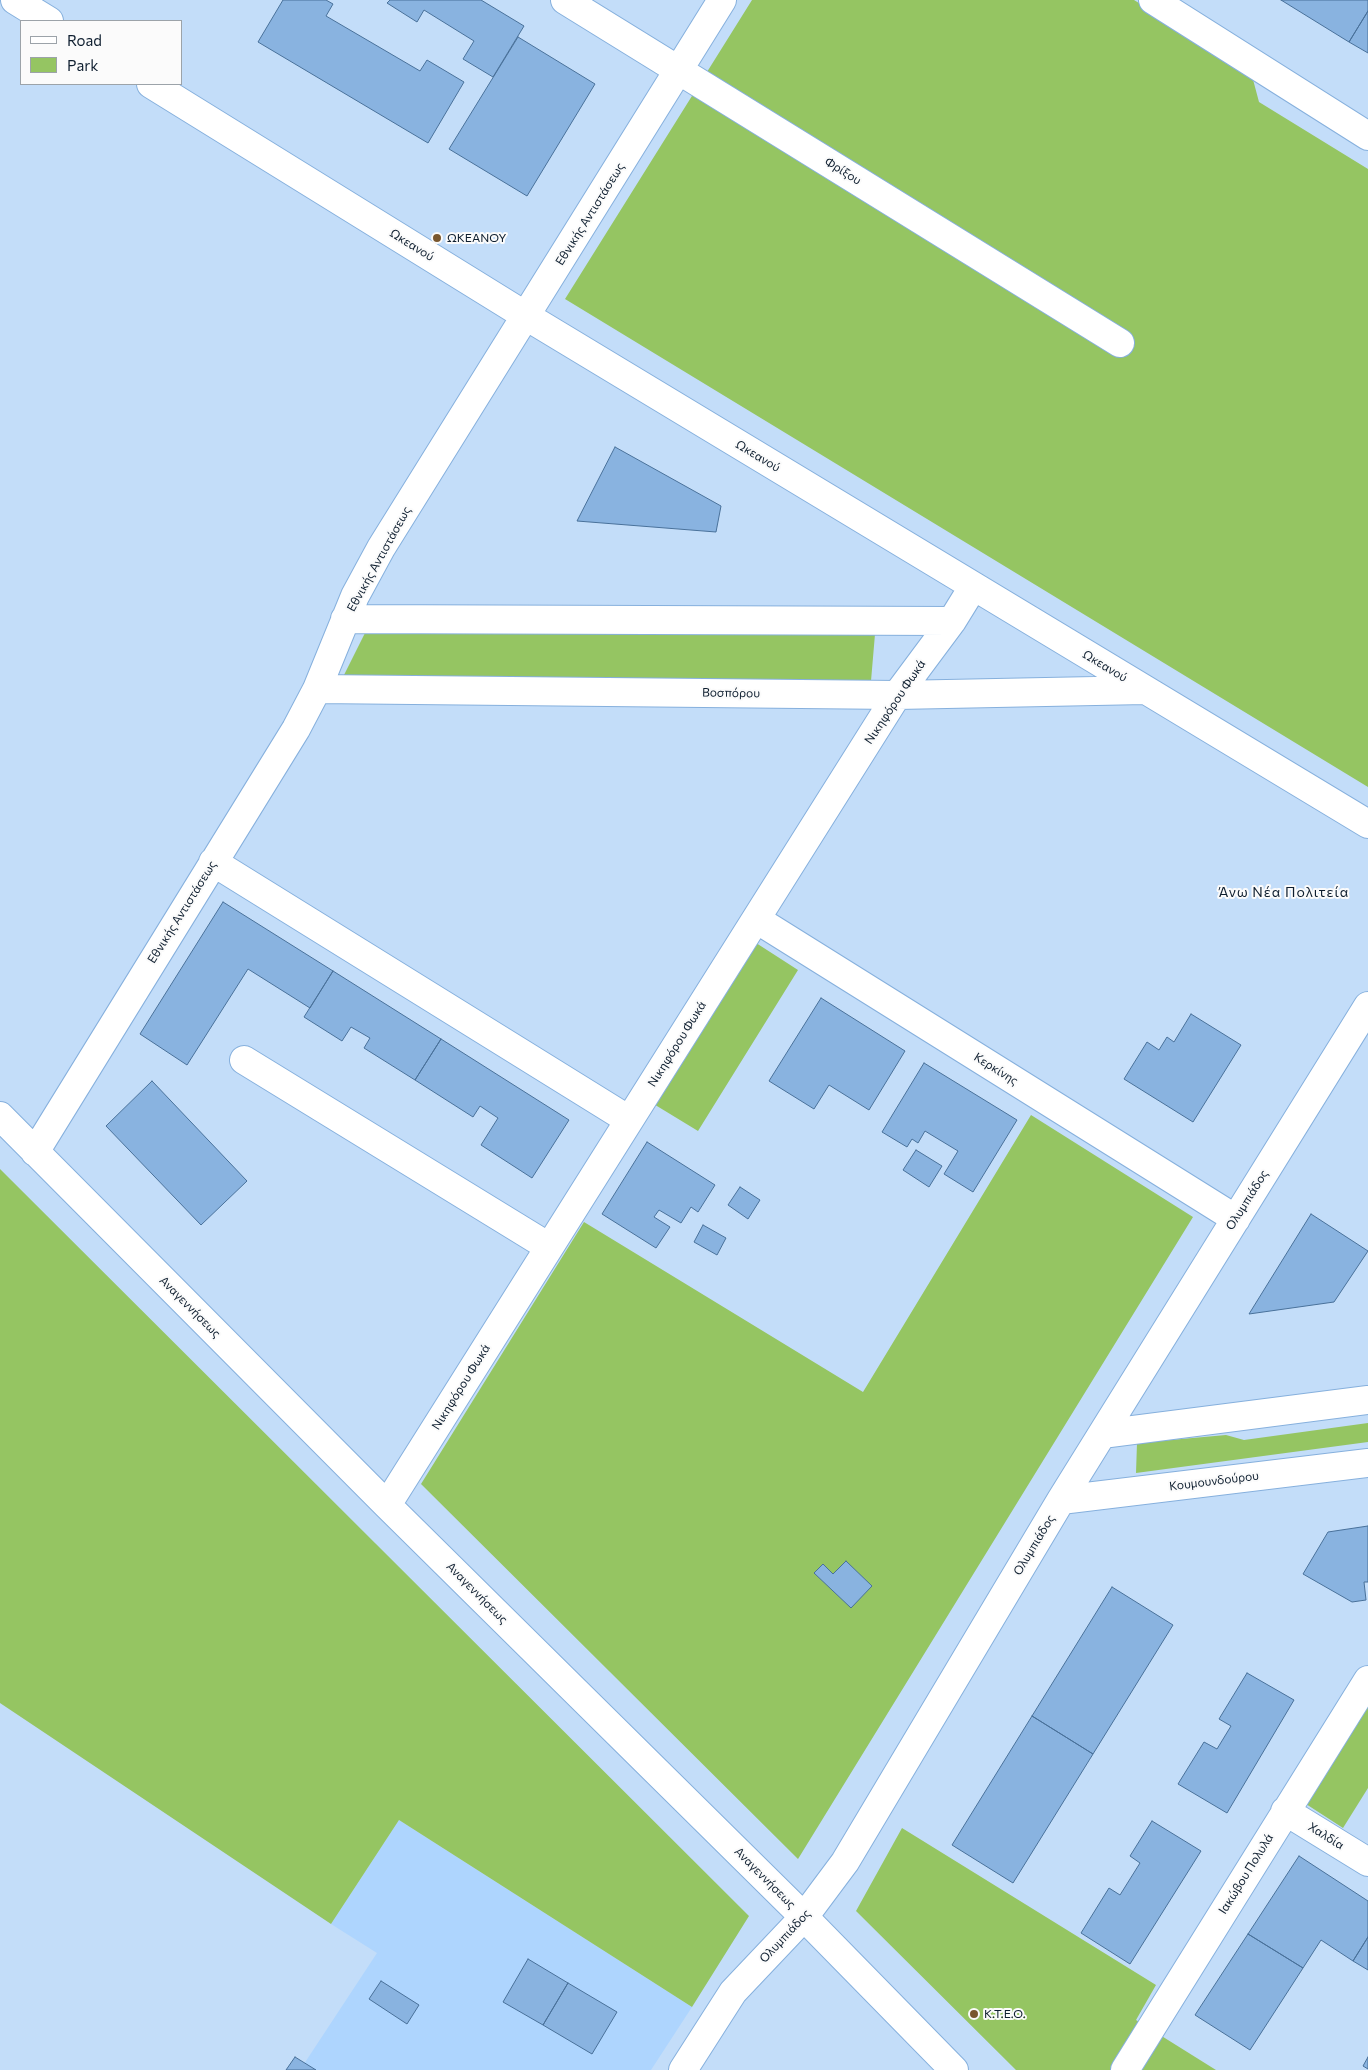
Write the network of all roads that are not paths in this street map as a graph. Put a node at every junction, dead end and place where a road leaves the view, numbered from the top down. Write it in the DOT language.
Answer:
graph roads {
  1 [pos="15,0"];
  2 [pos="565,0"];
  3 [pos="722,0"];
  4 [pos="1153,0"];
  5 [pos="47,20"];
  6 [pos="680,70"];
  7 [pos="153,85"];
  8 [pos="1368,136"];
  9 [pos="526,316"];
  10 [pos="1120,343"];
  11 [pos="974,587"];
  12 [pos="346,619"];
  13 [pos="952,621"];
  14 [pos="317,689"];
  15 [pos="1145,690"];
  16 [pos="897,695"];
  17 [pos="1368,824"];
  18 [pos="213,862"];
  19 [pos="756,919"];
  20 [pos="1368,1006"];
  21 [pos="244,1060"];
  22 [pos="0,1116"];
  23 [pos="629,1120"];
  24 [pos="35,1152"];
  25 [pos="1236,1219"];
  26 [pos="549,1247"];
  27 [pos="1368,1400"];
  28 [pos="1102,1434"];
  29 [pos="1368,1463"];
  30 [pos="1061,1500"];
  31 [pos="387,1505"];
  32 [pos="1368,1680"];
  33 [pos="1285,1811"];
  34 [pos="1364,1852"];
  35 [pos="804,1917"];
  36 [pos="683,2070"];
  37 [pos="954,2070"];
  38 [pos="1125,2070"];
  1 -- 5 [label="street"];
  2 -- 6 [label="street, Φρίξου"];
  3 -- 6 [label="street, Εθνικής Αντιστάσεως"];
  4 -- 8 [label="street"];
  6 -- 9 [label="street, Εθνικής Αντιστάσεως"];
  6 -- 10 [label="street, Φρίξου"];
  7 -- 9 [label="street, Ωκεανού"];
  9 -- 11 [label="street, Ωκεανού"];
  9 -- 12 [label="street, Εθνικής Αντιστάσεως"];
  11 -- 13 [label="street, Νικηφόρου Φωκά"];
  11 -- 15 [label="street, Ωκεανού"];
  12 -- 13 [label="street"];
  12 -- 14 [label="street, Εθνικής Αντιστάσεως"];
  13 -- 16 [label="street, Νικηφόρου Φωκά"];
  14 -- 16 [label="street, Βοσπόρου"];
  14 -- 18 [label="street, Εθνικής Αντιστάσεως"];
  15 -- 16 [label="street, Βοσπόρου"];
  15 -- 17 [label="street, Ωκεανού"];
  16 -- 19 [label="street, Νικηφόρου Φωκά"];
  18 -- 23 [label="street"];
  18 -- 24 [label="street, Εθνικής Αντιστάσεως"];
  19 -- 23 [label="street, Νικηφόρου Φωκά"];
  19 -- 25 [label="street, Κερκίνης"];
  20 -- 25 [label="street, Ολυμπιάδος"];
  21 -- 26 [label="street"];
  22 -- 24 [label="street, Αναγεννήσεως"];
  23 -- 26 [label="street, Νικηφόρου Φωκά"];
  24 -- 31 [label="street, Αναγεννήσεως"];
  25 -- 28 [label="street, Ολυμπιάδος"];
  26 -- 31 [label="street, Νικηφόρου Φωκά"];
  27 -- 28 [label="street"];
  28 -- 30 [label="street, Ολυμπιάδος"];
  29 -- 30 [label="street, Κουμουνδούρου"];
  30 -- 35 [label="street, Ολυμπιάδος"];
  31 -- 35 [label="street, Αναγεννήσεως"];
  32 -- 33 [label="street, Ιακώβου Πολυλά"];
  33 -- 34 [label="street, Χαλδία"];
  33 -- 38 [label="street, Ιακώβου Πολυλά"];
  35 -- 36 [label="street, Ολυμπιάδος"];
  35 -- 37 [label="street, Αναγεννήσεως"];
}
